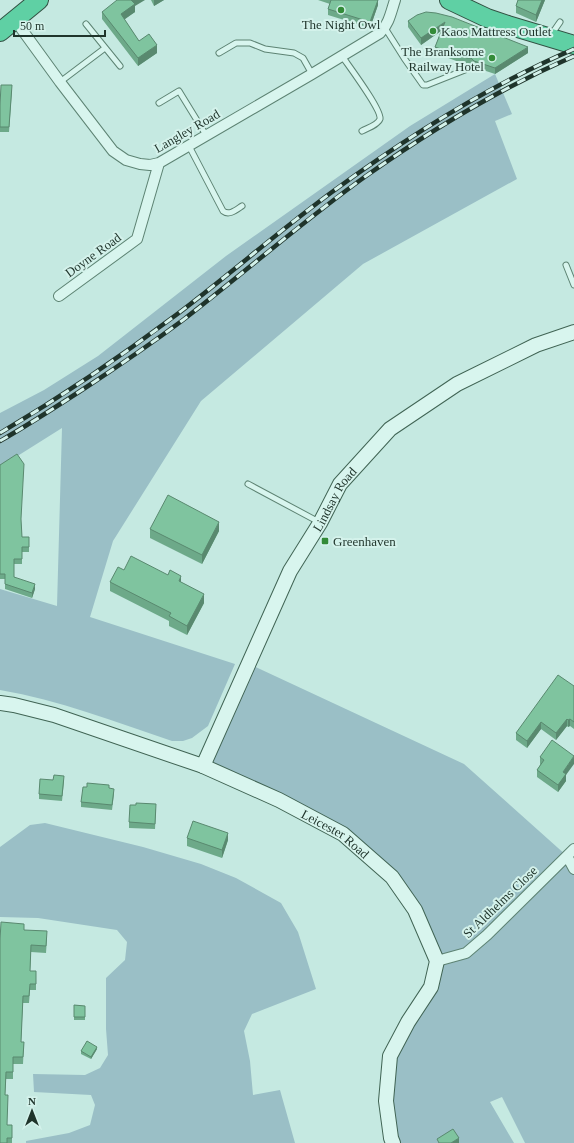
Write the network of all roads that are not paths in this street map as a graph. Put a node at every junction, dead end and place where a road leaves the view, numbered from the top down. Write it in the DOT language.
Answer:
graph roads {
  1 [pos="39,0"];
  2 [pos="395,0"];
  3 [pos="449,0"];
  4 [pos="15,20"];
  5 [pos="560,22"];
  6 [pos="86,24"];
  7 [pos="385,28"];
  8 [pos="0,32"];
  9 [pos="544,35"];
  10 [pos="574,45"];
  11 [pos="105,48"];
  12 [pos="219,53"];
  13 [pos="342,56"];
  14 [pos="120,66"];
  15 [pos="470,68"];
  16 [pos="312,74"];
  17 [pos="60,82"];
  18 [pos="159,103"];
  19 [pos="362,131"];
  20 [pos="206,136"];
  21 [pos="189,146"];
  22 [pos="159,164"];
  23 [pos="242,206"];
  24 [pos="566,265"];
  25 [pos="574,285"];
  26 [pos="60,296"];
  27 [pos="574,332"];
  28 [pos="248,484"];
  29 [pos="320,523"];
  30 [pos="0,703"];
  31 [pos="203,766"];
  32 [pos="574,848"];
  33 [pos="567,856"];
  34 [pos="574,869"];
  35 [pos="437,961"];
  36 [pos="393,1143"];
  1 -- 4 [label="highway"];
  2 -- 7 [label="street"];
  3 -- 9 [label="highway"];
  4 -- 8 [label="highway"];
  4 -- 17 [label="street, Langley Road"];
  5 -- 9 [label="lane"];
  6 -- 11 [label="lane"];
  7 -- 13 [label="street, Langley Road"];
  7 -- 15 [label="lane"];
  9 -- 10 [label="highway"];
  11 -- 14 [label="lane"];
  11 -- 17 [label="lane"];
  12 -- 16 [label="lane"];
  13 -- 16 [label="street, Langley Road"];
  13 -- 19 [label="lane"];
  16 -- 20 [label="street, Langley Road"];
  17 -- 22 [label="street, Langley Road"];
  18 -- 20 [label="lane"];
  20 -- 21 [label="street, Langley Road"];
  21 -- 22 [label="street, Langley Road"];
  21 -- 23 [label="lane"];
  22 -- 26 [label="street, Doyne Road"];
  24 -- 25 [label="lane"];
  27 -- 29 [label="street, Lindsay Road"];
  28 -- 29 [label="lane"];
  29 -- 31 [label="street, Lindsay Road"];
  30 -- 31 [label="street, Leicester Road"];
  31 -- 35 [label="street, Leicester Road"];
  32 -- 33 [label="street, St Aldhelms Close"];
  33 -- 34 [label="street"];
  33 -- 35 [label="street, St Aldhelms Close"];
  35 -- 36 [label="street"];
}
